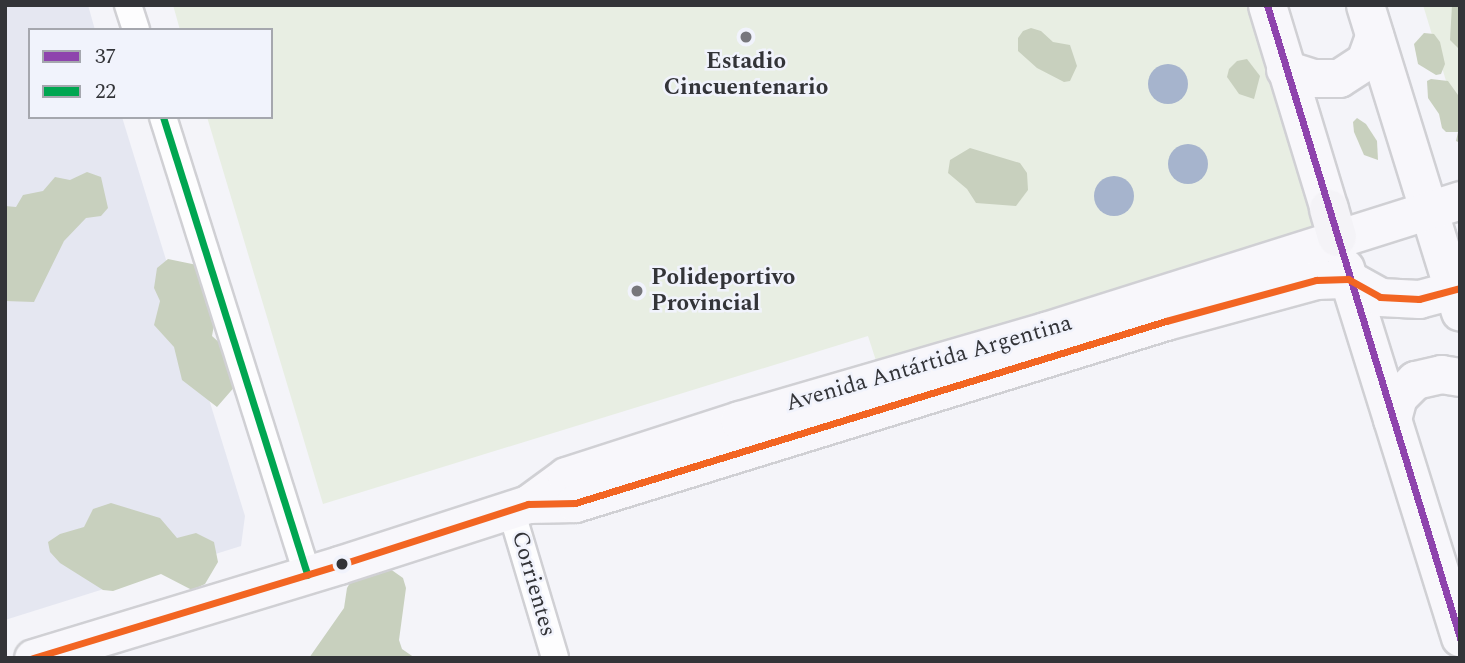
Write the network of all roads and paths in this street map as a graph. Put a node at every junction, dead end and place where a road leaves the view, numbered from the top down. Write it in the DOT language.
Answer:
graph roads {
  1 [pos="128,5"];
  2 [pos="1267,5"];
  3 [pos="1370,20"];
  4 [pos="135,28"];
  5 [pos="1285,69"];
  6 [pos="164,119"];
  7 [pos="1444,204"];
  8 [pos="1333,223"];
  9 [pos="1349,279"];
  10 [pos="1458,297"];
  11 [pos="1460,377"];
  12 [pos="1392,419"];
  13 [pos="519,507"];
  14 [pos="307,575"];
  15 [pos="1460,638"];
  16 [pos="33,658"];
  17 [pos="555,658"];
  1 -- 4 [label="street"];
  2 -- 5 [label="main road"];
  3 -- 5 [label="main road"];
  3 -- 7 [label="main road"];
  5 -- 8 [label="main road"];
  6 -- 14 [label="street"];
  7 -- 8 [label="main road, Avenida Antártida Argentina"];
  7 -- 10 [label="main road"];
  8 -- 9 [label="main road"];
  8 -- 13 [label="main road, Avenida Antártida Argentina"];
  9 -- 10 [label="main road"];
  9 -- 12 [label="main road"];
  9 -- 13 [label="main road, Avenida Antártida Argentina"];
  11 -- 12 [label="main road"];
  12 -- 15 [label="main road"];
  13 -- 14 [label="main road, Avenida Antártida Argentina"];
  13 -- 17 [label="street, Corrientes"];
  14 -- 16 [label="main road, Avenida Antártida Argentina"];
}
